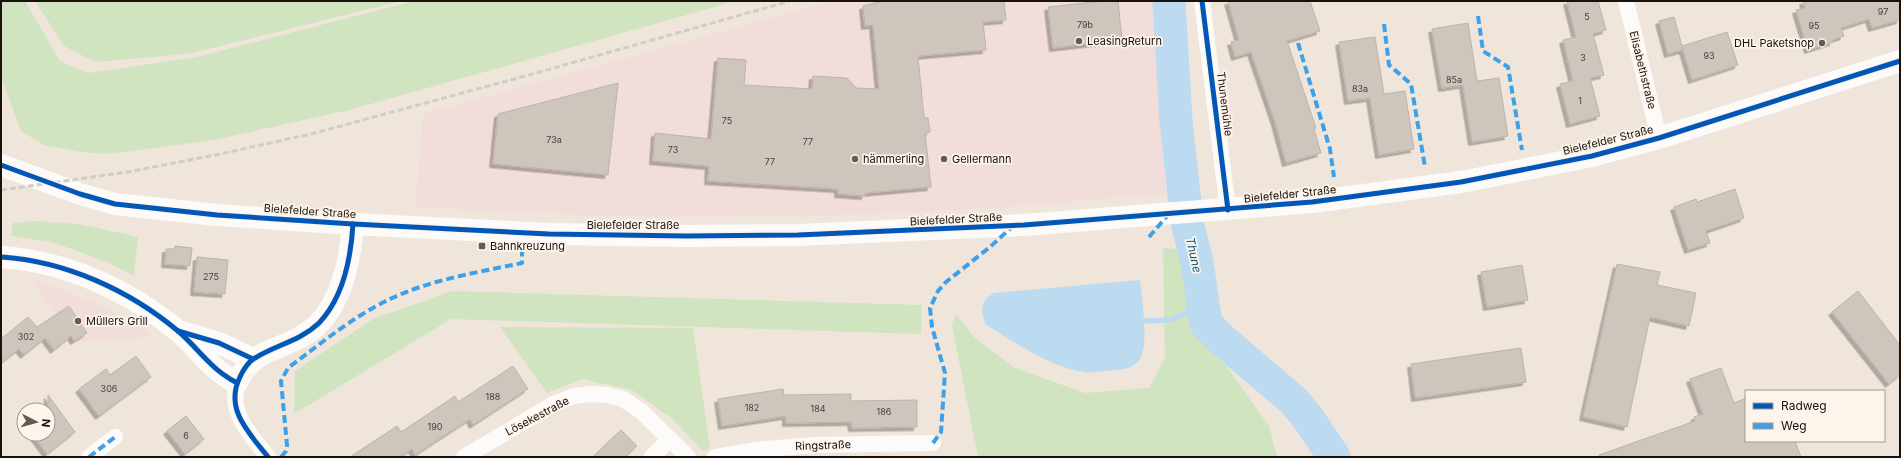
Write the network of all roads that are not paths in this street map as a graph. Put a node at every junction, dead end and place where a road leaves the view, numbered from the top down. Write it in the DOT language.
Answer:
graph roads {
  1 [pos="1202,1"];
  2 [pos="1626,1"];
  3 [pos="1900,61"];
  4 [pos="1659,138"];
  5 [pos="1,165"];
  6 [pos="1228,210"];
  7 [pos="353,224"];
  8 [pos="1,257"];
  9 [pos="178,331"];
  10 [pos="253,359"];
  11 [pos="237,383"];
  12 [pos="115,437"];
  13 [pos="670,439"];
  14 [pos="933,443"];
  15 [pos="88,457"];
  16 [pos="268,457"];
  17 [pos="464,457"];
  18 [pos="652,457"];
  19 [pos="688,457"];
  20 [pos="715,457"];
  1 -- 6 [label="street, Thunemühle"];
  2 -- 4 [label="street, Elisabethstraße"];
  3 -- 4 [label="main road, Bielefelder Straße"];
  4 -- 6 [label="main road, Bielefelder Straße"];
  5 -- 7 [label="main road, Bielefelder Straße"];
  6 -- 7 [label="main road, Bielefelder Straße"];
  7 -- 10 [label="main road"];
  8 -- 9 [label="main road"];
  9 -- 10 [label="main road"];
  9 -- 11 [label="main road"];
  10 -- 11 [label="main road"];
  11 -- 16 [label="street"];
  12 -- 15 [label="street"];
  13 -- 17 [label="street, Lösekestraße"];
  13 -- 18 [label="street"];
  13 -- 19 [label="street, Lösekestraße"];
  14 -- 20 [label="street, Ringstraße"];
}
